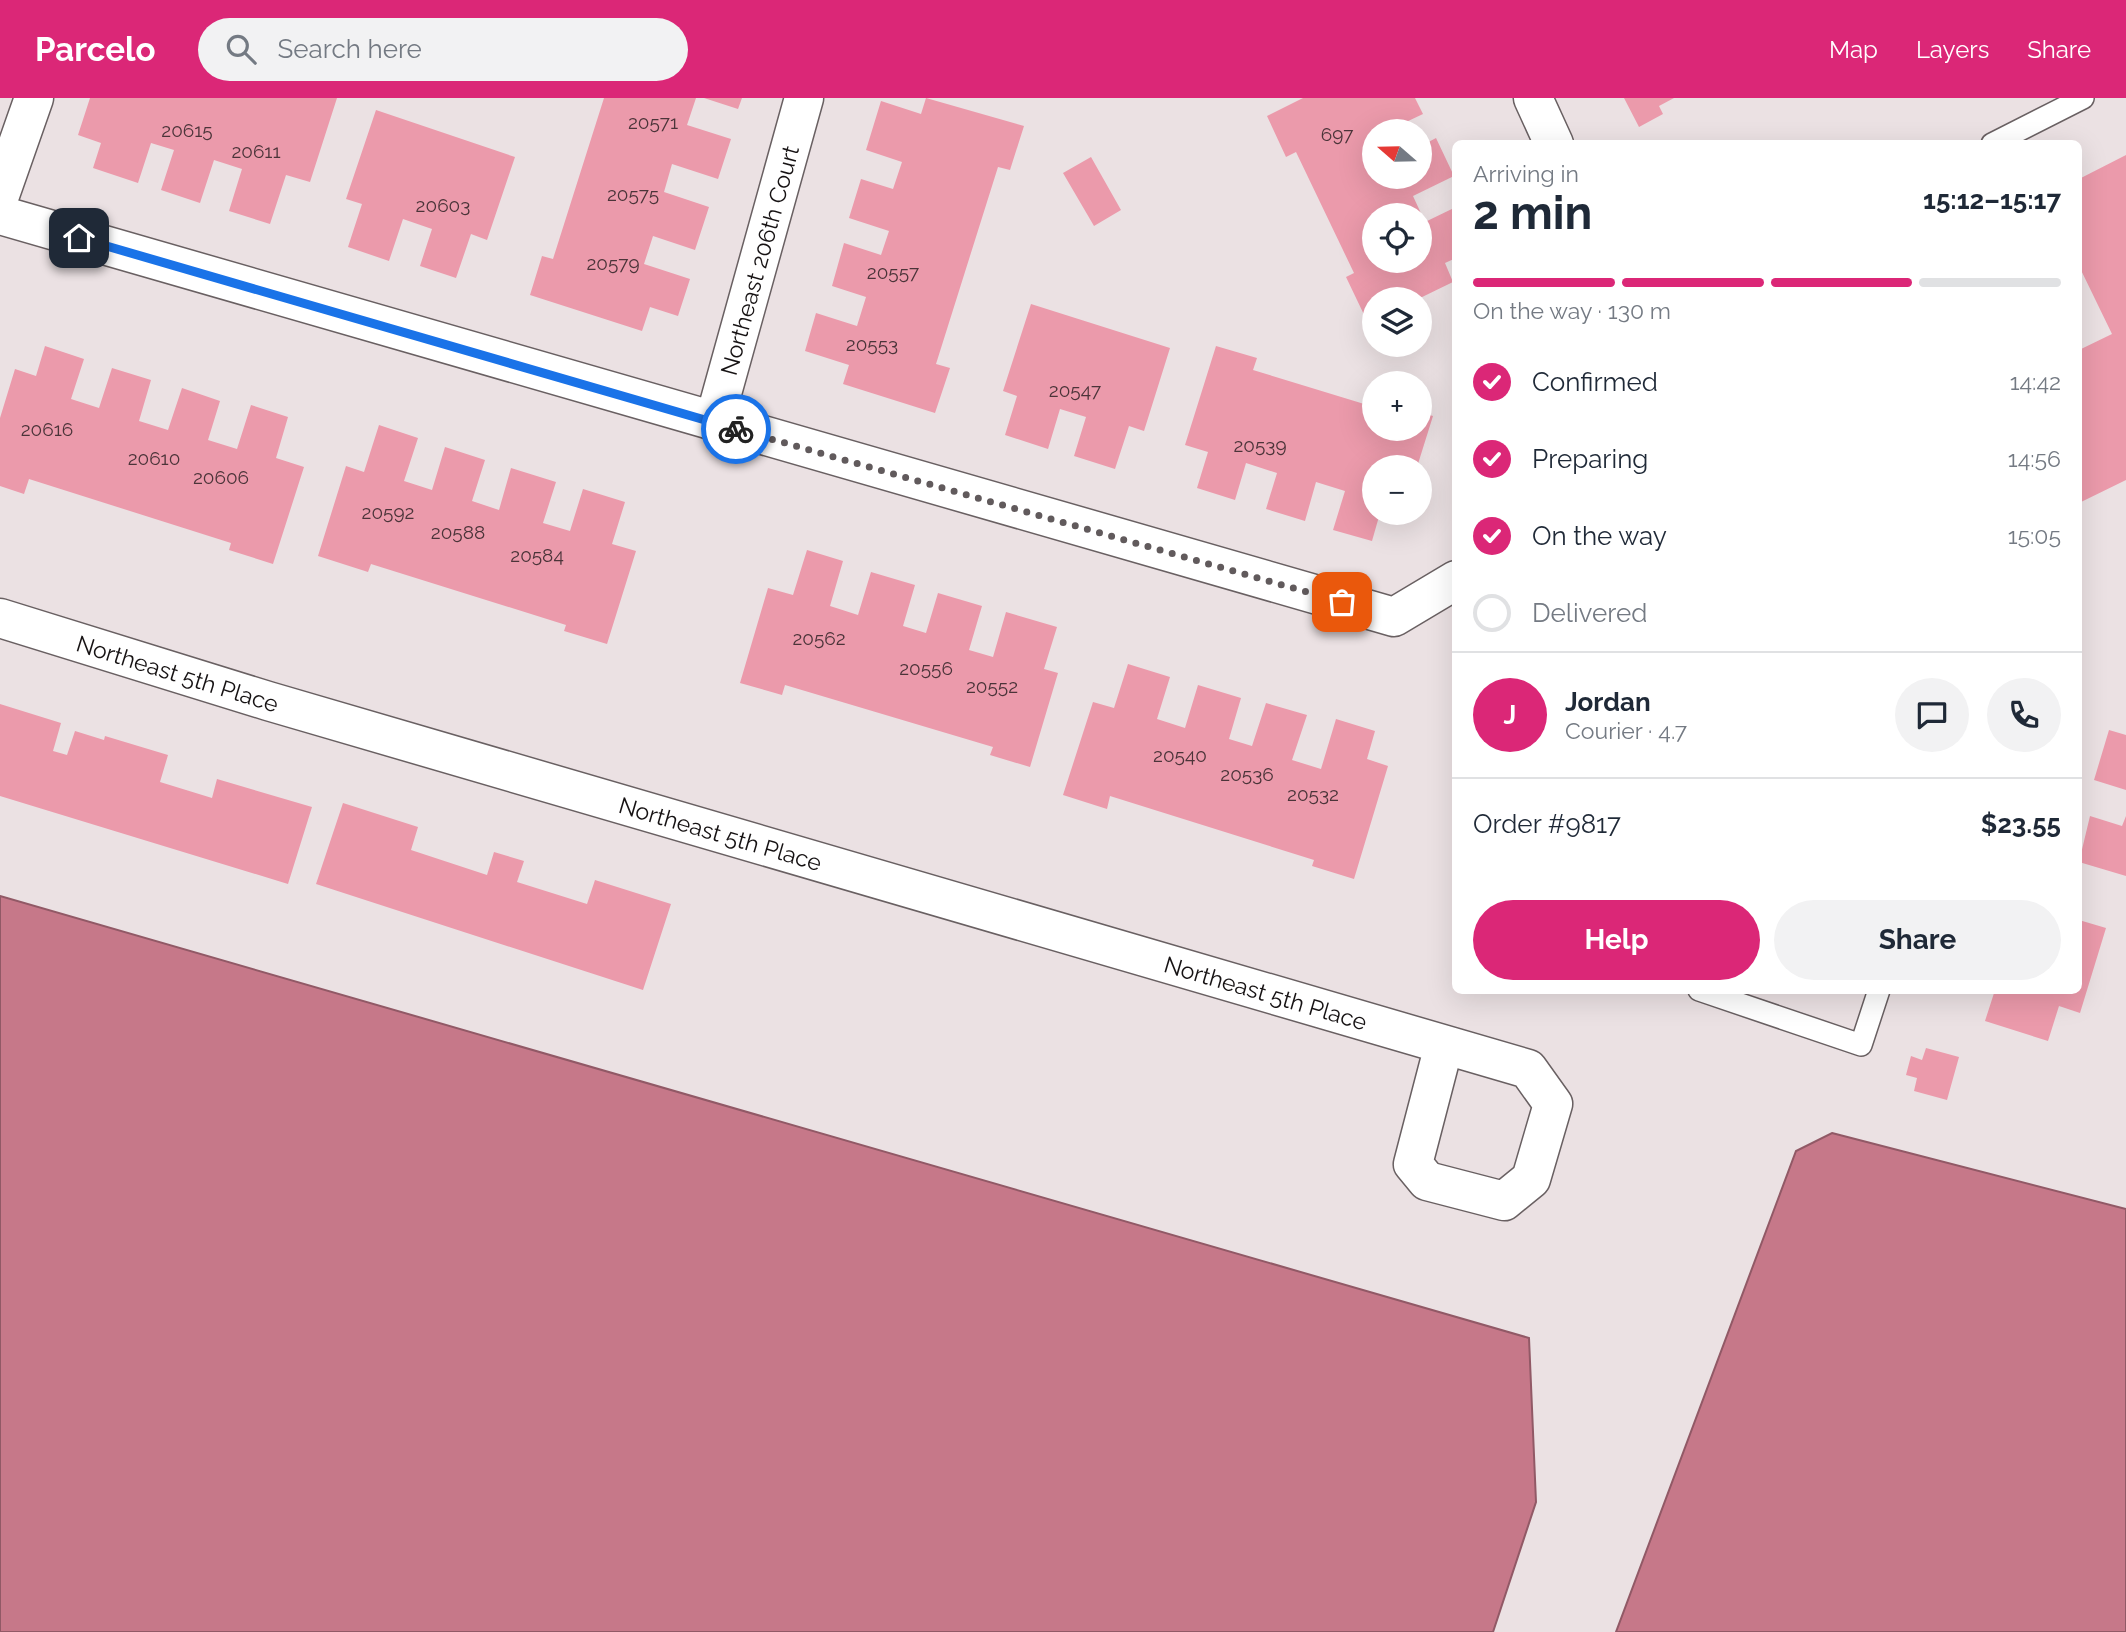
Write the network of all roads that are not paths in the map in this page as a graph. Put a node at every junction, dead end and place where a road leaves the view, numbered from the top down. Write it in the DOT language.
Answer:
graph roads {
  1 [pos="34,98"];
  2 [pos="804,98"];
  3 [pos="1534,98"];
  4 [pos="2083,98"];
  5 [pos="1552,140"];
  6 [pos="2000,140"];
  7 [pos="0,195"];
  8 [pos="0,215"];
  9 [pos="714,422"];
  10 [pos="1452,582"];
  11 [pos="0,618"];
  12 [pos="1711,994"];
  13 [pos="1878,994"];
  14 [pos="1444,1045"];
  1 -- 7 [label="street"];
  2 -- 9 [label="street, Northeast 206th Court"];
  3 -- 5 [label="street"];
  4 -- 6 [label="lane"];
  8 -- 9 [label="street"];
  9 -- 10 [label="street"];
  11 -- 14 [label="street, Northeast 5th Place"];
  12 -- 13 [label="lane"];
}
